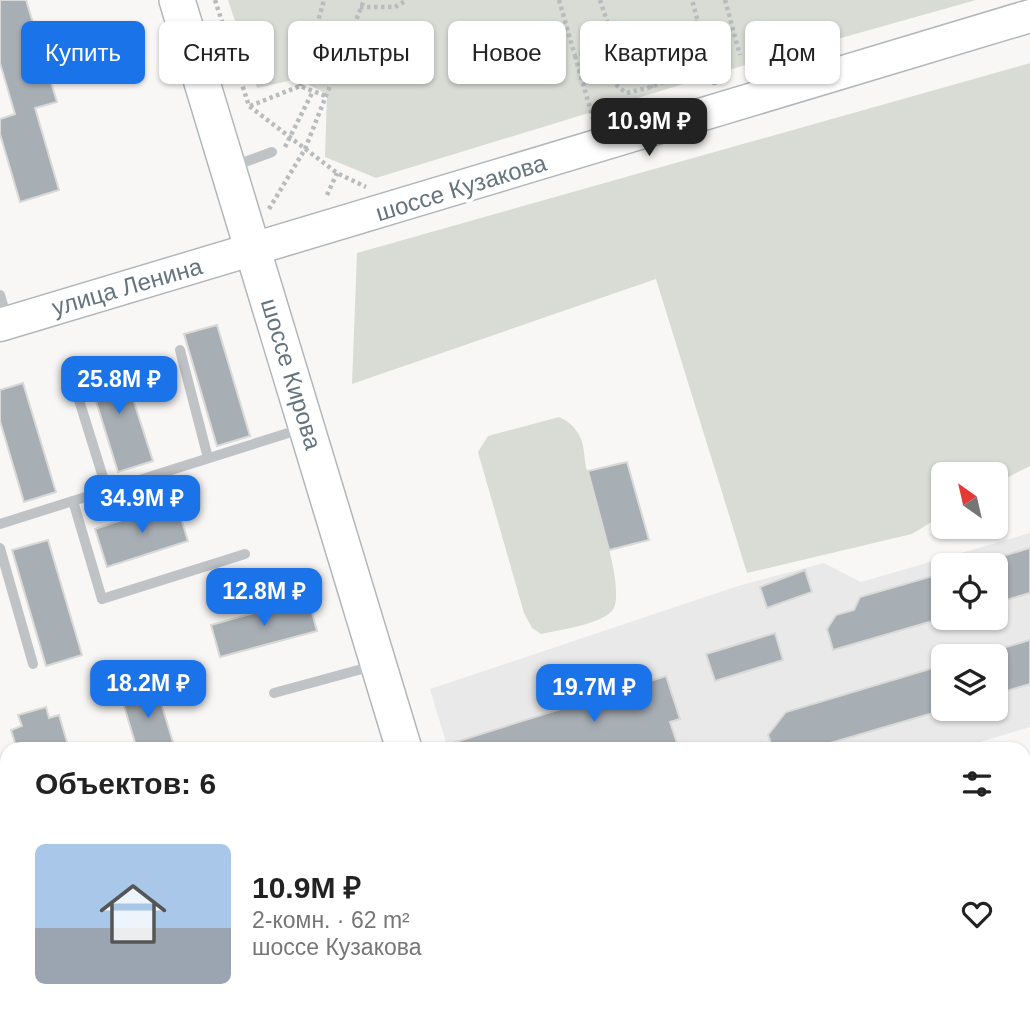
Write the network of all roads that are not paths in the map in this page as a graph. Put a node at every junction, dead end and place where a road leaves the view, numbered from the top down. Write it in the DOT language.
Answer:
graph roads {
  1 [pos="177,0"];
  2 [pos="1030,16"];
  3 [pos="272,152"];
  4 [pos="228,168"];
  5 [pos="254,250"];
  6 [pos="3,314"];
  7 [pos="180,351"];
  8 [pos="74,384"];
  9 [pos="307,427"];
  10 [pos="208,458"];
  11 [pos="107,490"];
  12 [pos="73,501"];
  13 [pos="0,524"];
  14 [pos="0,548"];
  15 [pos="245,554"];
  16 [pos="33,664"];
  17 [pos="378,664"];
  18 [pos="274,693"];
  19 [pos="402,742"];
  1 -- 4 [label="main road, шоссе Кирова"];
  2 -- 5 [label="main road, шоссе Кузакова"];
  3 -- 4 [label="lane"];
  4 -- 5 [label="main road, шоссе Кирова"];
  5 -- 6 [label="main road, улица Ленина"];
  5 -- 9 [label="main road, шоссе Кирова"];
  7 -- 10 [label="lane"];
  8 -- 11 [label="lane"];
  9 -- 10 [label="lane"];
  9 -- 17 [label="main road, шоссе Кирова"];
  10 -- 11 [label="lane"];
  11 -- 12 [label="lane"];
  12 -- 13 [label="lane"];
  12 -- 15 [label="lane"];
  14 -- 16 [label="lane"];
  17 -- 18 [label="lane"];
  17 -- 19 [label="main road, шоссе Кирова"];
}
